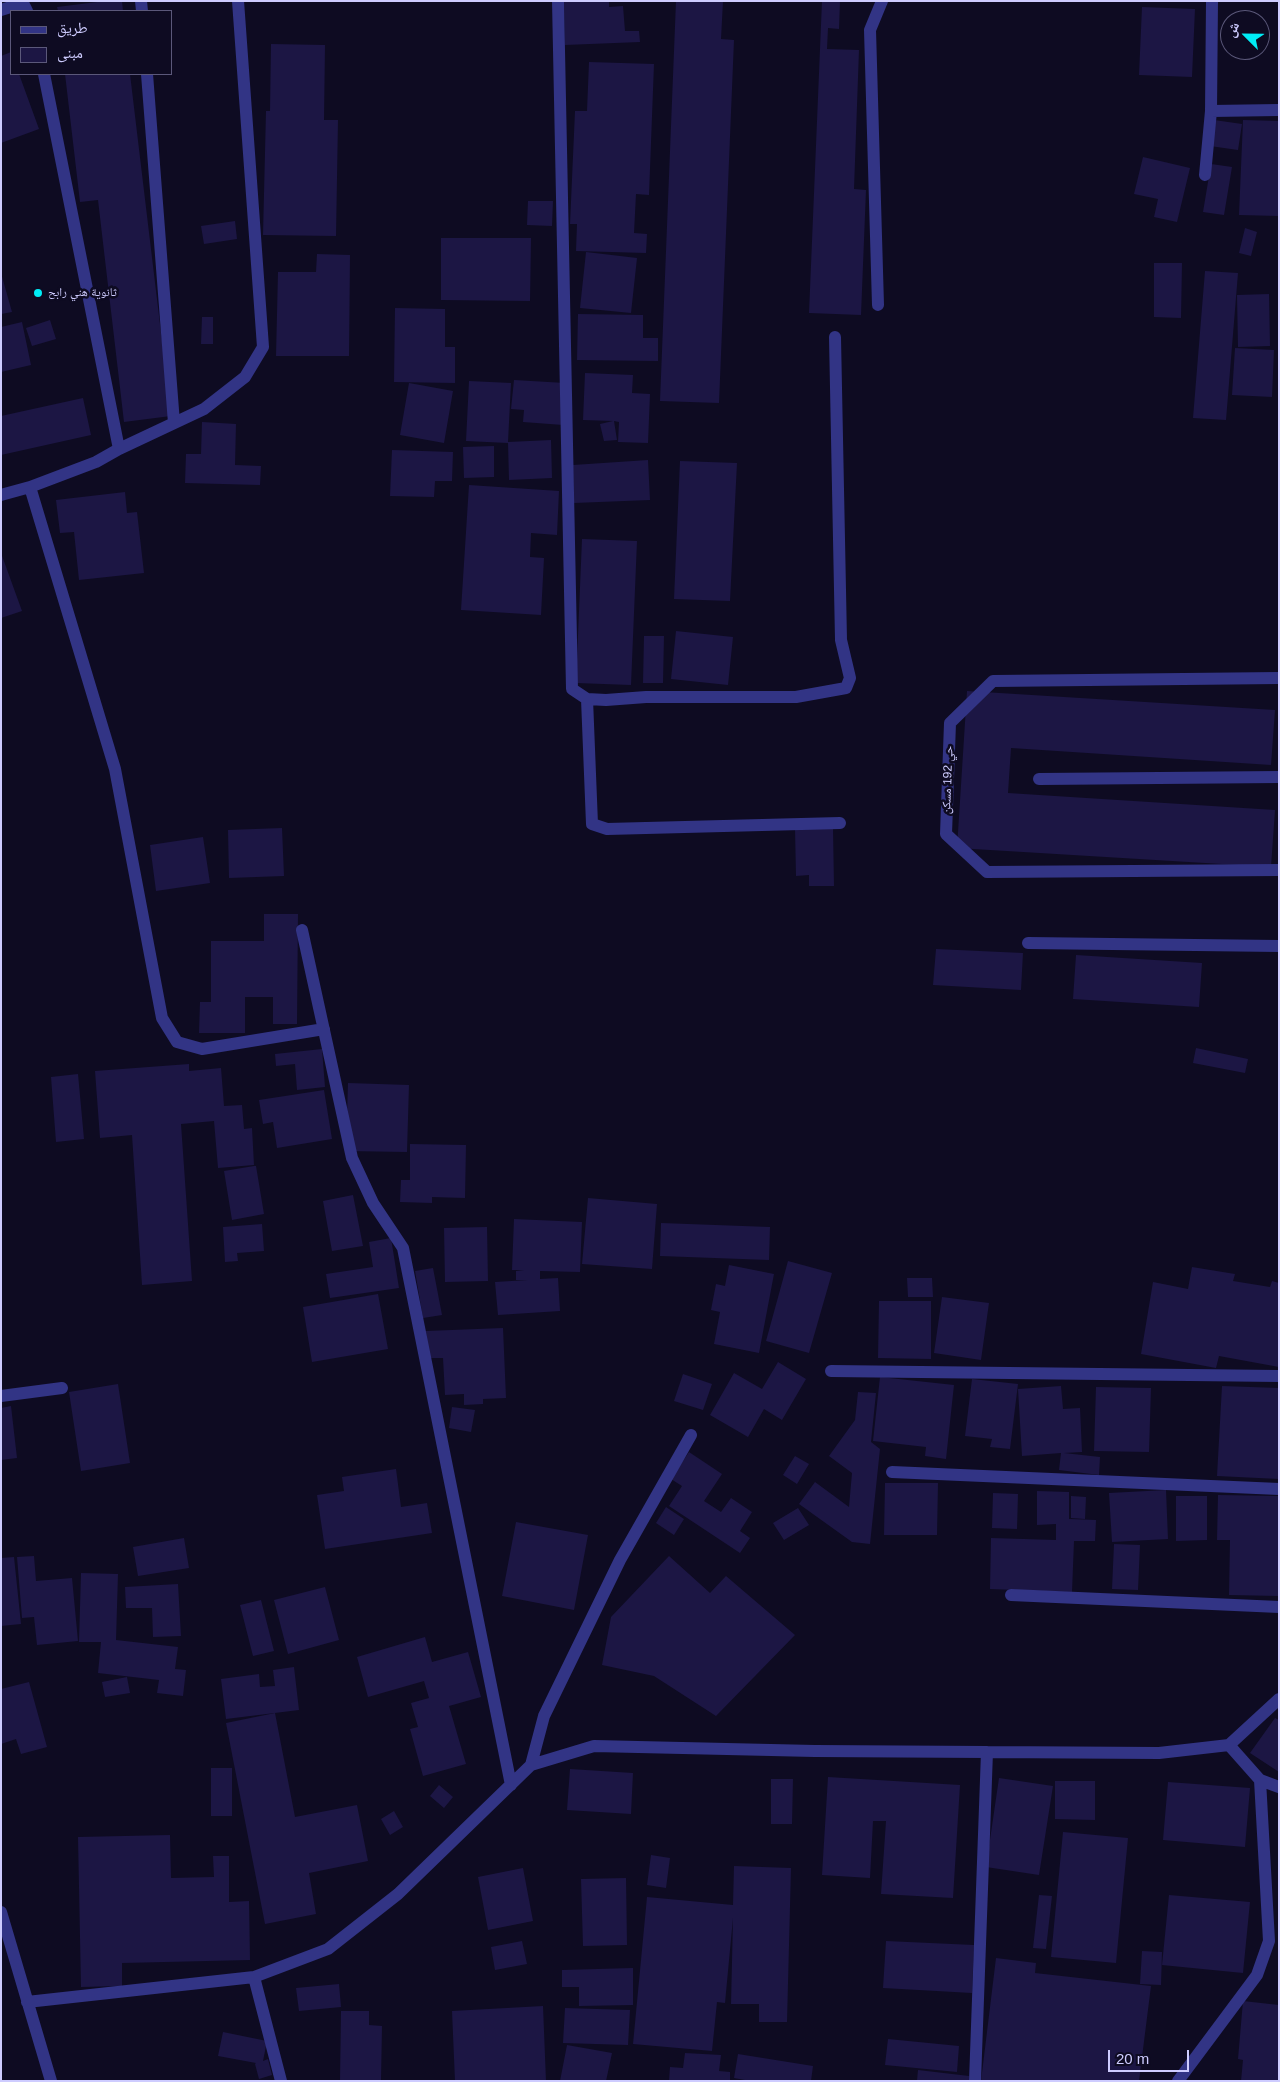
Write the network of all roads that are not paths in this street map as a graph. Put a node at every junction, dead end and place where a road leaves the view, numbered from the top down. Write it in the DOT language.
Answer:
graph roads {
  1 [pos="238,1"];
  2 [pos="558,1"];
  3 [pos="882,1"];
  4 [pos="1212,1"];
  5 [pos="26,5"];
  6 [pos="1,10"];
  7 [pos="44,75"];
  8 [pos="147,75"];
  9 [pos="1279,110"];
  10 [pos="1211,111"];
  11 [pos="1205,175"];
  12 [pos="878,305"];
  13 [pos="835,336"];
  14 [pos="174,423"];
  15 [pos="119,449"];
  16 [pos="30,488"];
  17 [pos="1,495"];
  18 [pos="1279,678"];
  19 [pos="587,700"];
  20 [pos="1279,777"];
  21 [pos="1039,779"];
  22 [pos="840,823"];
  23 [pos="1279,870"];
  24 [pos="302,930"];
  25 [pos="1028,943"];
  26 [pos="1279,946"];
  27 [pos="324,1029"];
  28 [pos="831,1371"];
  29 [pos="1279,1376"];
  30 [pos="62,1388"];
  31 [pos="1,1396"];
  32 [pos="691,1435"];
  33 [pos="892,1472"];
  34 [pos="1279,1489"];
  35 [pos="1011,1595"];
  36 [pos="1279,1607"];
  37 [pos="1279,1699"];
  38 [pos="1229,1745"];
  39 [pos="987,1752"];
  40 [pos="531,1765"];
  41 [pos="1260,1780"];
  42 [pos="511,1785"];
  43 [pos="1279,1787"];
  44 [pos="1,1912"];
  45 [pos="6,1946"];
  46 [pos="254,1977"];
  47 [pos="27,2002"];
  48 [pos="51,2081"];
  49 [pos="281,2081"];
  50 [pos="975,2081"];
  51 [pos="1178,2081"];
  1 -- 14 [label="street"];
  2 -- 19 [label="street"];
  3 -- 12 [label="street"];
  4 -- 10 [label="street"];
  5 -- 6 [label="street"];
  7 -- 15 [label="street"];
  8 -- 14 [label="street"];
  9 -- 10 [label="street"];
  10 -- 11 [label="street"];
  13 -- 19 [label="street"];
  14 -- 15 [label="street"];
  15 -- 16 [label="street"];
  16 -- 17 [label="street"];
  16 -- 27 [label="street"];
  18 -- 23 [label="street, حي 192 مسكن"];
  19 -- 22 [label="street"];
  20 -- 21 [label="street"];
  24 -- 27 [label="street"];
  25 -- 26 [label="street"];
  27 -- 42 [label="street"];
  28 -- 29 [label="street"];
  30 -- 31 [label="street"];
  32 -- 40 [label="street"];
  33 -- 34 [label="street"];
  35 -- 36 [label="street"];
  37 -- 38 [label="street"];
  38 -- 39 [label="street"];
  38 -- 41 [label="street"];
  39 -- 40 [label="street"];
  39 -- 50 [label="street"];
  40 -- 42 [label="street"];
  41 -- 43 [label="street"];
  41 -- 51 [label="street"];
  42 -- 46 [label="street"];
  44 -- 45 [label="street"];
  45 -- 47 [label="street"];
  46 -- 47 [label="street"];
  46 -- 49 [label="street"];
  47 -- 48 [label="street"];
}
